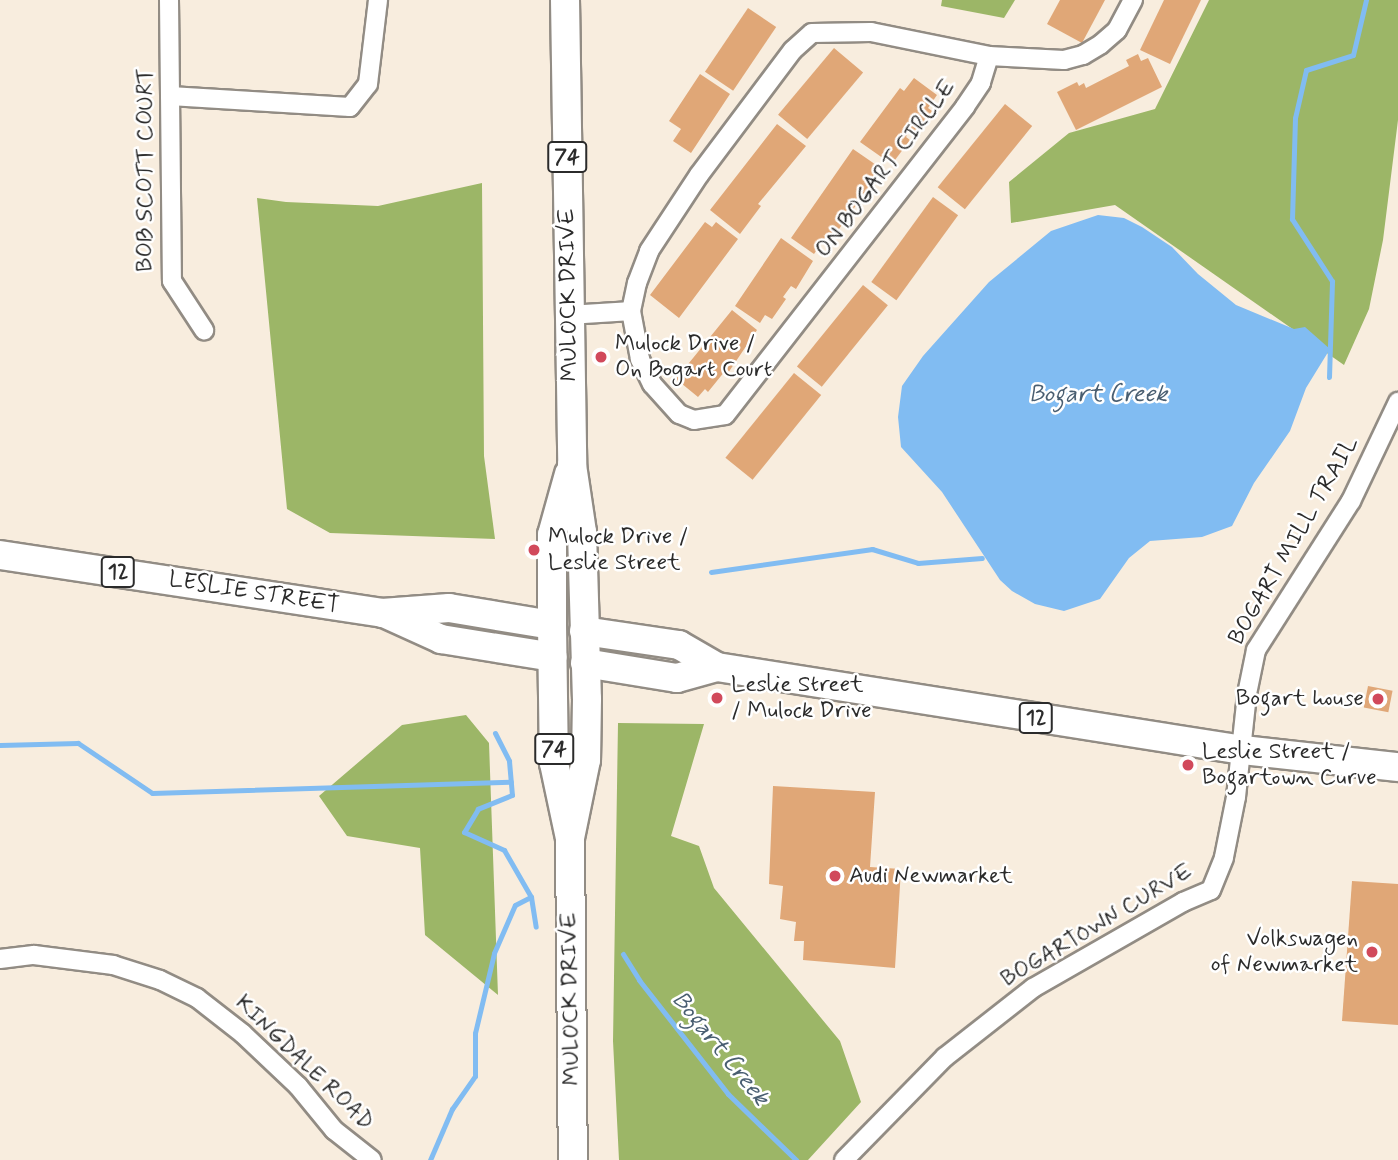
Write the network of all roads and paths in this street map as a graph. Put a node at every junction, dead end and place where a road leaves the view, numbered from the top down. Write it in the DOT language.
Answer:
graph roads {
  1 [pos="169,0"];
  2 [pos="378,0"];
  3 [pos="565,0"];
  4 [pos="1133,0"];
  5 [pos="989,56"];
  6 [pos="170,96"];
  7 [pos="631,311"];
  8 [pos="569,314"];
  9 [pos="204,330"];
  10 [pos="1398,402"];
  11 [pos="572,464"];
  12 [pos="0,555"];
  13 [pos="382,612"];
  14 [pos="552,625"];
  15 [pos="584,631"];
  16 [pos="553,657"];
  17 [pos="585,663"];
  18 [pos="718,667"];
  19 [pos="1243,750"];
  20 [pos="1398,767"];
  21 [pos="570,838"];
  22 [pos="0,959"];
  23 [pos="372,1160"];
  24 [pos="573,1160"];
  25 [pos="844,1160"];
  1 -- 6 [label="street, BOB SCOTT COURT"];
  2 -- 6 [label="street"];
  3 -- 8 [label="main road, MULOCK DRIVE / 74"];
  4 -- 5 [label="street"];
  5 -- 7 [label="street, ON BOGART CIRCLE"];
  5 -- 7 [label="street, ON BOGART CIRCLE"];
  6 -- 9 [label="street, BOB SCOTT COURT"];
  7 -- 8 [label="street"];
  8 -- 11 [label="main road, MULOCK DRIVE / 74"];
  10 -- 19 [label="street, BOGART MILL TRAIL"];
  11 -- 14 [label="main road, MULOCK DRIVE / 74"];
  11 -- 15 [label="main road, MULOCK DRIVE / 74"];
  12 -- 13 [label="main road, LESLIE STREET / 12"];
  13 -- 14 [label="main road, LESLIE STREET / 12"];
  13 -- 16 [label="main road, LESLIE STREET / 12"];
  14 -- 16 [label="main road, MULOCK DRIVE / 74"];
  15 -- 17 [label="main road, MULOCK DRIVE / 74"];
  15 -- 18 [label="main road, 12"];
  16 -- 21 [label="main road, MULOCK DRIVE / 74"];
  17 -- 18 [label="main road, 12"];
  17 -- 21 [label="main road, MULOCK DRIVE / 74"];
  18 -- 19 [label="main road, 12"];
  19 -- 20 [label="main road, 12"];
  19 -- 25 [label="street, BOGARTOWN CURVE"];
  21 -- 24 [label="main road, MULOCK DRIVE / 74"];
  22 -- 23 [label="street, KINGDALE ROAD"];
}
